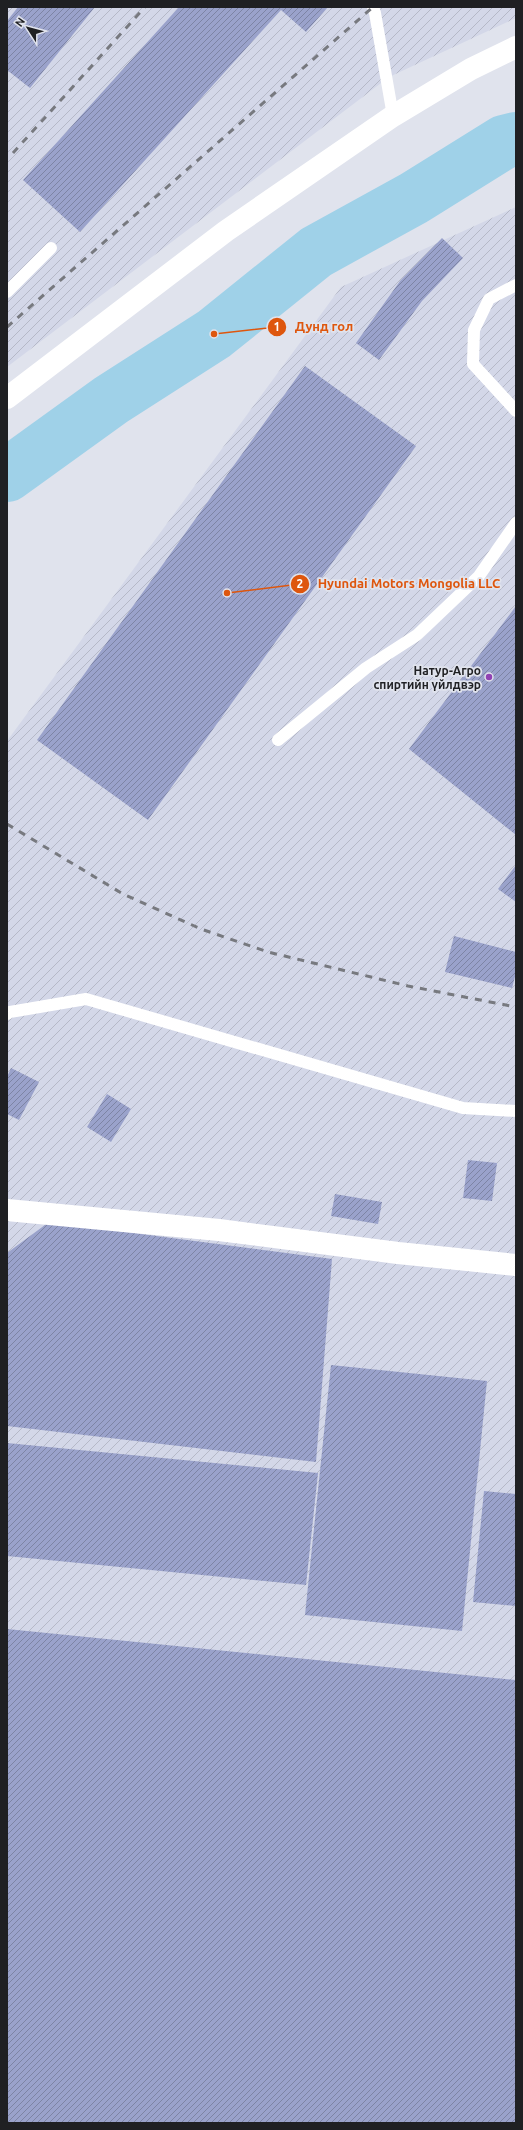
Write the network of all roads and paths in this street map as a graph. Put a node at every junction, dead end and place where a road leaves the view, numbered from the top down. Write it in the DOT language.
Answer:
graph roads {
  1 [pos="373,7"];
  2 [pos="516,47"];
  3 [pos="393,116"];
  4 [pos="51,248"];
  5 [pos="516,285"];
  6 [pos="7,292"];
  7 [pos="7,398"];
  8 [pos="516,411"];
  9 [pos="516,522"];
  10 [pos="278,740"];
  11 [pos="7,1014"];
  12 [pos="516,1111"];
  13 [pos="7,1210"];
  14 [pos="516,1265"];
  1 -- 3 [label="lane"];
  2 -- 3 [label="street"];
  3 -- 7 [label="street"];
  4 -- 6 [label="lane"];
  5 -- 8 [label="lane"];
  9 -- 10 [label="lane"];
  11 -- 12 [label="lane"];
  13 -- 14 [label="street"];
}
